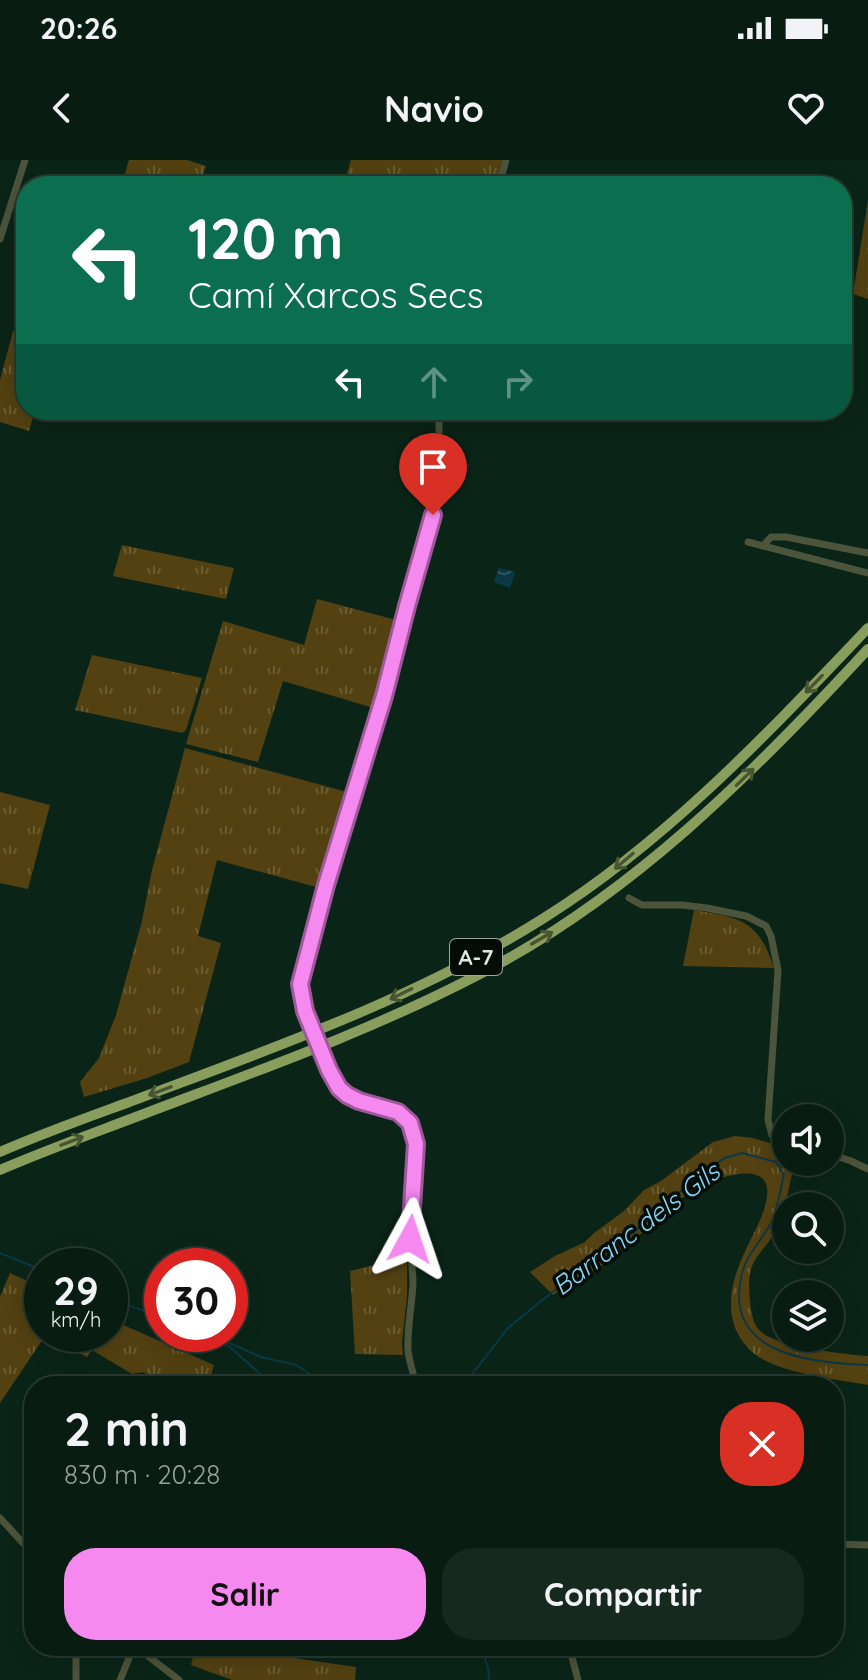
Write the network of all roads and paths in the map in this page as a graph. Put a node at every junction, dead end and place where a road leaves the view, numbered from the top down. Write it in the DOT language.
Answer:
graph roads {
  1 [pos="16,188"];
  2 [pos="0,239"];
  3 [pos="439,420"];
  4 [pos="748,542"];
  5 [pos="763,546"];
  6 [pos="868,553"];
  7 [pos="868,573"];
  8 [pos="868,628"];
  9 [pos="868,649"];
  10 [pos="629,898"];
  11 [pos="772,1135"];
  12 [pos="0,1152"];
  13 [pos="844,1159"];
  14 [pos="868,1169"];
  15 [pos="0,1170"];
  16 [pos="414,1376"];
  17 [pos="0,1518"];
  18 [pos="24,1544"];
  19 [pos="844,1544"];
  20 [pos="868,1545"];
  21 [pos="76,1656"];
  22 [pos="131,1656"];
  23 [pos="148,1656"];
  24 [pos="572,1656"];
  25 [pos="177,1679"];
  26 [pos="76,1680"];
  27 [pos="120,1680"];
  28 [pos="578,1680"];
  1 -- 2 [label="street"];
  3 -- 16 [label="street, bridge"];
  4 -- 5 [label="street"];
  5 -- 6 [label="street"];
  5 -- 7 [label="street"];
  8 -- 12 [label="highway, A-7, one-way"];
  15 -- 9 [label="highway, A-7, one-way"];
  10 -- 11 [label="street"];
  13 -- 14 [label="street"];
  17 -- 18 [label="street"];
  19 -- 20 [label="street"];
  21 -- 26 [label="street"];
  22 -- 27 [label="street"];
  23 -- 25 [label="street"];
  24 -- 28 [label="street"];
}
